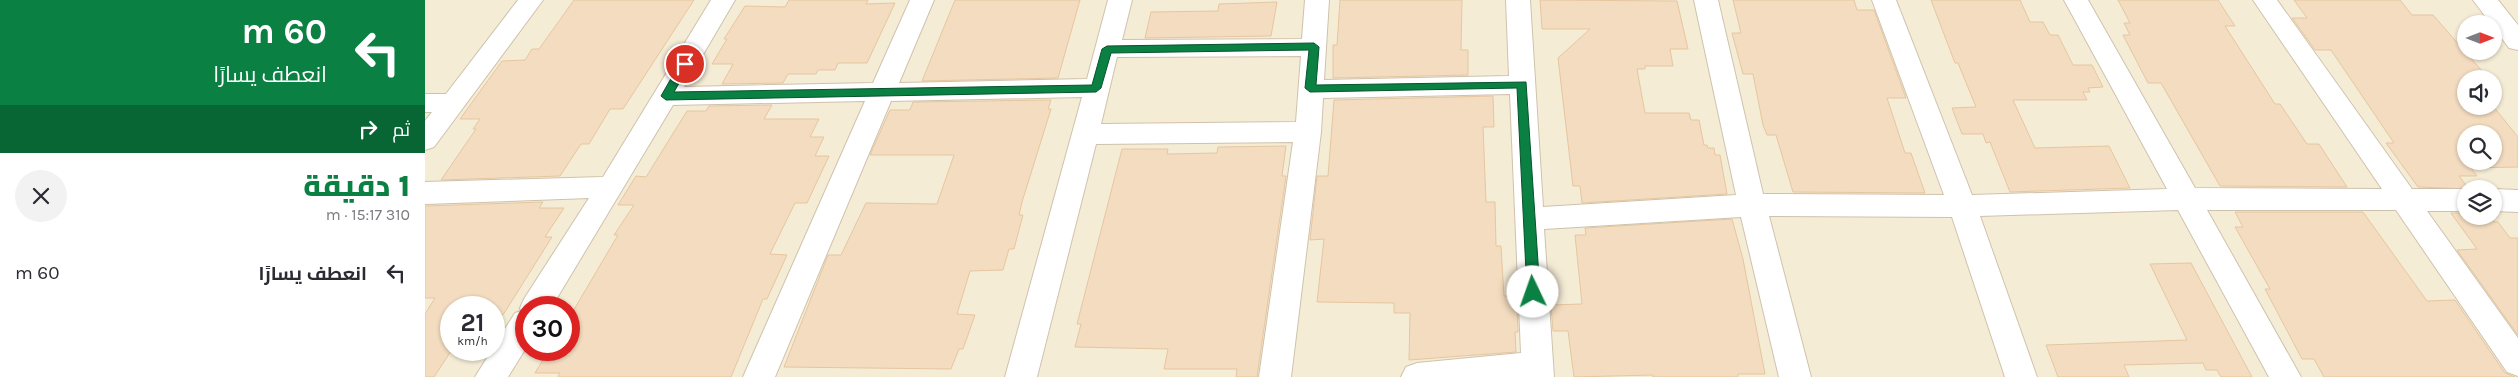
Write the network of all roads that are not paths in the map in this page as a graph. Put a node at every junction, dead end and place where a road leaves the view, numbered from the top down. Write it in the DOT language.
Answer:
graph roads {
  1 [pos="531,0"];
  2 [pos="723,0"];
  3 [pos="922,0"];
  4 [pos="1120,0"];
  5 [pos="1317,0"];
  6 [pos="1518,0"];
  7 [pos="1706,0"];
  8 [pos="1884,0"];
  9 [pos="2076,0"];
  10 [pos="2265,0"];
  11 [pos="2485,0"];
  12 [pos="2518,42"];
  13 [pos="1314,47"];
  14 [pos="1107,49"];
  15 [pos="1522,85"];
  16 [pos="1096,88"];
  17 [pos="1310,88"];
  18 [pos="880,93"];
  19 [pos="666,96"];
  20 [pos="425,103"];
  21 [pos="453,103"];
  22 [pos="1308,132"];
  23 [pos="1085,134"];
  24 [pos="425,140"];
  25 [pos="611,188"];
  26 [pos="425,193"];
  27 [pos="2402,198"];
  28 [pos="2185,200"];
  29 [pos="2457,200"];
  30 [pos="2502,200"];
  31 [pos="2518,201"];
  32 [pos="1751,205"];
  33 [pos="1962,206"];
  34 [pos="1530,219"];
  35 [pos="543,296"];
  36 [pos="515,339"];
  37 [pos="2518,363"];
  38 [pos="1537,371"];
  39 [pos="491,377"];
  40 [pos="759,377"];
  41 [pos="1021,377"];
  42 [pos="1275,377"];
  43 [pos="1417,377"];
  44 [pos="1795,377"];
  45 [pos="2021,377"];
  46 [pos="2285,377"];
  1 -- 21 [label="street"];
  2 -- 19 [label="street"];
  3 -- 18 [label="street"];
  4 -- 14 [label="street"];
  5 -- 13 [label="street"];
  6 -- 15 [label="street"];
  7 -- 32 [label="street"];
  8 -- 33 [label="street"];
  9 -- 28 [label="street"];
  10 -- 27 [label="street"];
  11 -- 12 [label="street"];
  13 -- 14 [label="street"];
  13 -- 17 [label="street"];
  14 -- 16 [label="street"];
  15 -- 17 [label="street"];
  15 -- 34 [label="street"];
  16 -- 18 [label="street"];
  16 -- 23 [label="street"];
  17 -- 22 [label="street"];
  18 -- 19 [label="street"];
  18 -- 40 [label="street"];
  19 -- 25 [label="street"];
  20 -- 21 [label="street"];
  21 -- 24 [label="street"];
  22 -- 23 [label="street"];
  22 -- 42 [label="street"];
  23 -- 41 [label="street"];
  25 -- 26 [label="street"];
  25 -- 35 [label="street"];
  27 -- 28 [label="street"];
  27 -- 29 [label="street"];
  27 -- 37 [label="street"];
  28 -- 33 [label="street"];
  28 -- 46 [label="street"];
  30 -- 31 [label="street"];
  32 -- 33 [label="street"];
  32 -- 34 [label="street"];
  32 -- 44 [label="street"];
  33 -- 45 [label="street"];
  34 -- 38 [label="street"];
  36 -- 39 [label="street"];
  38 -- 43 [label="street"];
}
